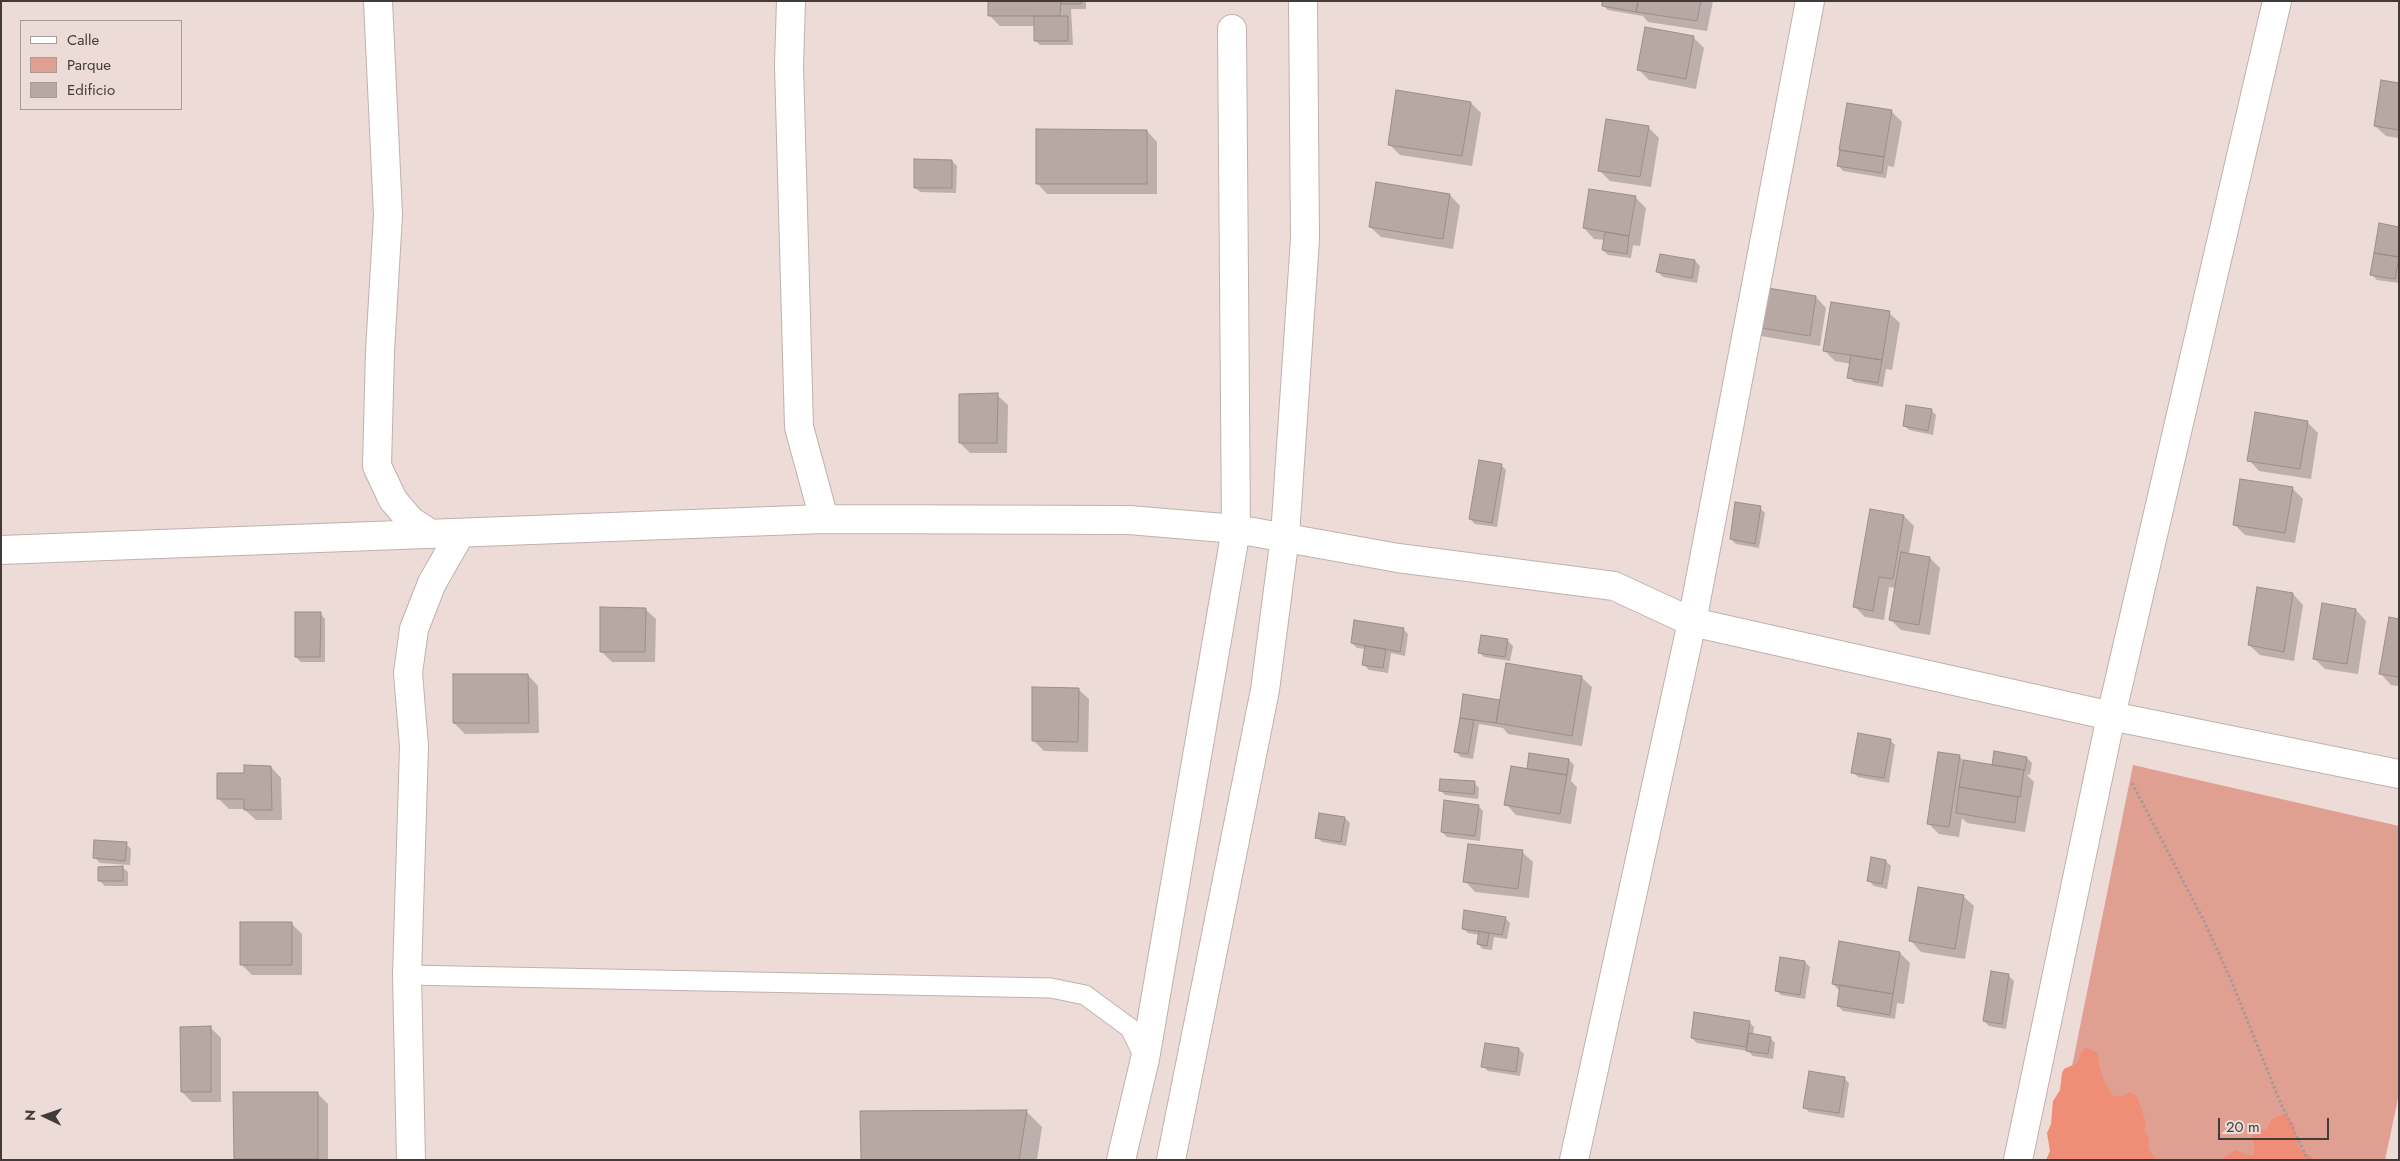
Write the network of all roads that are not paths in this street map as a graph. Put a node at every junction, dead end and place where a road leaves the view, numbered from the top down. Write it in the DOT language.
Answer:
graph roads {
  1 [pos="378,1"];
  2 [pos="791,1"];
  3 [pos="1303,1"];
  4 [pos="1810,1"];
  5 [pos="2277,1"];
  6 [pos="1232,29"];
  7 [pos="824,519"];
  8 [pos="1236,529"];
  9 [pos="431,534"];
  10 [pos="460,534"];
  11 [pos="1285,536"];
  12 [pos="1,550"];
  13 [pos="1692,622"];
  14 [pos="2111,716"];
  15 [pos="2399,774"];
  16 [pos="407,975"];
  17 [pos="1145,1059"];
  18 [pos="411,1160"];
  19 [pos="1122,1160"];
  20 [pos="1170,1160"];
  21 [pos="1574,1160"];
  22 [pos="2018,1160"];
  1 -- 9 [label="street"];
  2 -- 7 [label="street"];
  3 -- 11 [label="street"];
  4 -- 13 [label="street"];
  5 -- 14 [label="street"];
  6 -- 8 [label="street"];
  7 -- 8 [label="street"];
  7 -- 10 [label="street"];
  8 -- 11 [label="street"];
  8 -- 17 [label="street"];
  9 -- 10 [label="street"];
  9 -- 12 [label="street"];
  10 -- 16 [label="street"];
  11 -- 13 [label="street"];
  11 -- 20 [label="street"];
  13 -- 14 [label="street"];
  13 -- 21 [label="street"];
  14 -- 15 [label="street"];
  14 -- 22 [label="street"];
  16 -- 17 [label="lane"];
  16 -- 18 [label="street"];
  17 -- 19 [label="street"];
}
